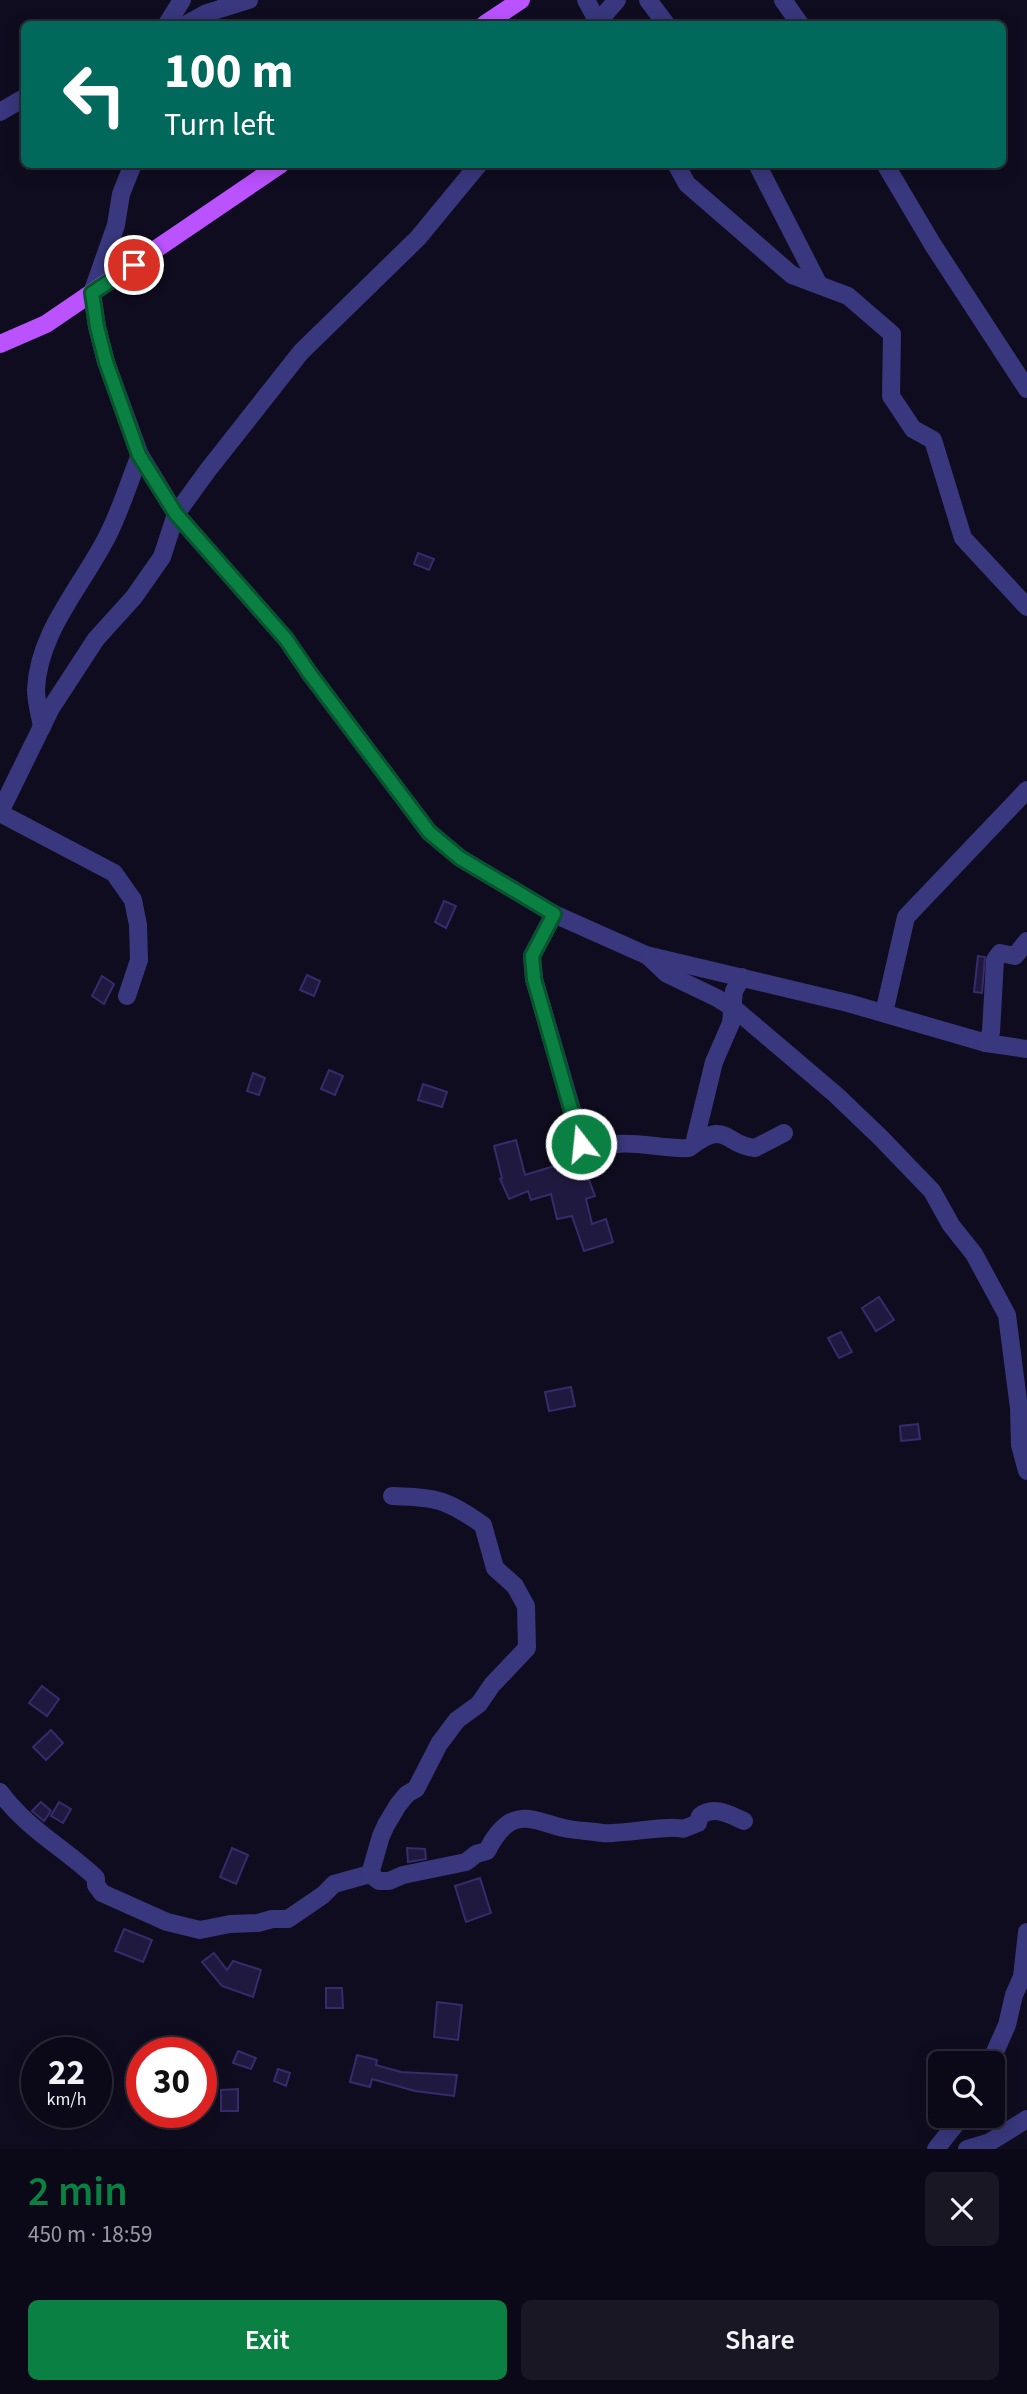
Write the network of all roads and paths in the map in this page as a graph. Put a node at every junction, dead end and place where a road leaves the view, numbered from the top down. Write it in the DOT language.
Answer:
graph roads {
  1 [pos="182,0"];
  2 [pos="249,0"];
  3 [pos="521,0"];
  4 [pos="586,0"];
  5 [pos="617,0"];
  6 [pos="648,0"];
  7 [pos="783,0"];
  8 [pos="169,21"];
  9 [pos="192,21"];
  10 [pos="490,21"];
  11 [pos="596,21"];
  12 [pos="600,21"];
  13 [pos="664,21"];
  14 [pos="798,21"];
  15 [pos="21,101"];
  16 [pos="0,112"];
  17 [pos="131,168"];
  18 [pos="275,168"];
  19 [pos="476,168"];
  20 [pos="678,168"];
  21 [pos="759,168"];
  22 [pos="887,168"];
  23 [pos="819,285"];
  24 [pos="92,293"];
  25 [pos="0,344"];
  26 [pos="1027,389"];
  27 [pos="139,455"];
  28 [pos="176,514"];
  29 [pos="1027,607"];
  30 [pos="42,727"];
  31 [pos="1027,790"];
  32 [pos="0,813"];
  33 [pos="554,914"];
  34 [pos="1027,941"];
  35 [pos="646,955"];
  36 [pos="741,977"];
  37 [pos="127,996"];
  38 [pos="732,1007"];
  39 [pos="884,1013"];
  40 [pos="986,1044"];
  41 [pos="1027,1049"];
  42 [pos="784,1133"];
  43 [pos="694,1144"];
  44 [pos="1027,1471"];
  45 [pos="392,1496"];
  46 [pos="0,1793"];
  47 [pos="744,1821"];
  48 [pos="370,1874"];
  49 [pos="1027,1933"];
  50 [pos="995,2051"];
  51 [pos="1027,2119"];
  52 [pos="953,2128"];
  53 [pos="936,2149"];
  54 [pos="967,2149"];
  1 -- 8 [label="street"];
  2 -- 9 [label="street"];
  3 -- 10 [label="main road"];
  4 -- 11 [label="street"];
  5 -- 12 [label="street"];
  6 -- 13 [label="street"];
  7 -- 14 [label="street"];
  15 -- 16 [label="street"];
  17 -- 24 [label="street"];
  18 -- 24 [label="main road"];
  19 -- 28 [label="street"];
  20 -- 23 [label="street"];
  21 -- 23 [label="street"];
  22 -- 26 [label="street"];
  23 -- 29 [label="street"];
  24 -- 25 [label="main road"];
  24 -- 27 [label="street"];
  27 -- 28 [label="street"];
  27 -- 30 [label="street"];
  28 -- 30 [label="street"];
  28 -- 33 [label="street"];
  30 -- 32 [label="street"];
  31 -- 39 [label="street"];
  32 -- 37 [label="street"];
  33 -- 35 [label="street"];
  33 -- 43 [label="street"];
  34 -- 40 [label="street"];
  35 -- 36 [label="street"];
  35 -- 38 [label="street"];
  36 -- 38 [label="street"];
  36 -- 39 [label="street"];
  38 -- 43 [label="street"];
  38 -- 44 [label="street"];
  39 -- 40 [label="street"];
  40 -- 41 [label="street"];
  42 -- 43 [label="street"];
  45 -- 48 [label="street"];
  46 -- 48 [label="street"];
  47 -- 48 [label="street"];
  49 -- 50 [label="street"];
  51 -- 54 [label="street"];
  52 -- 53 [label="street"];
}
